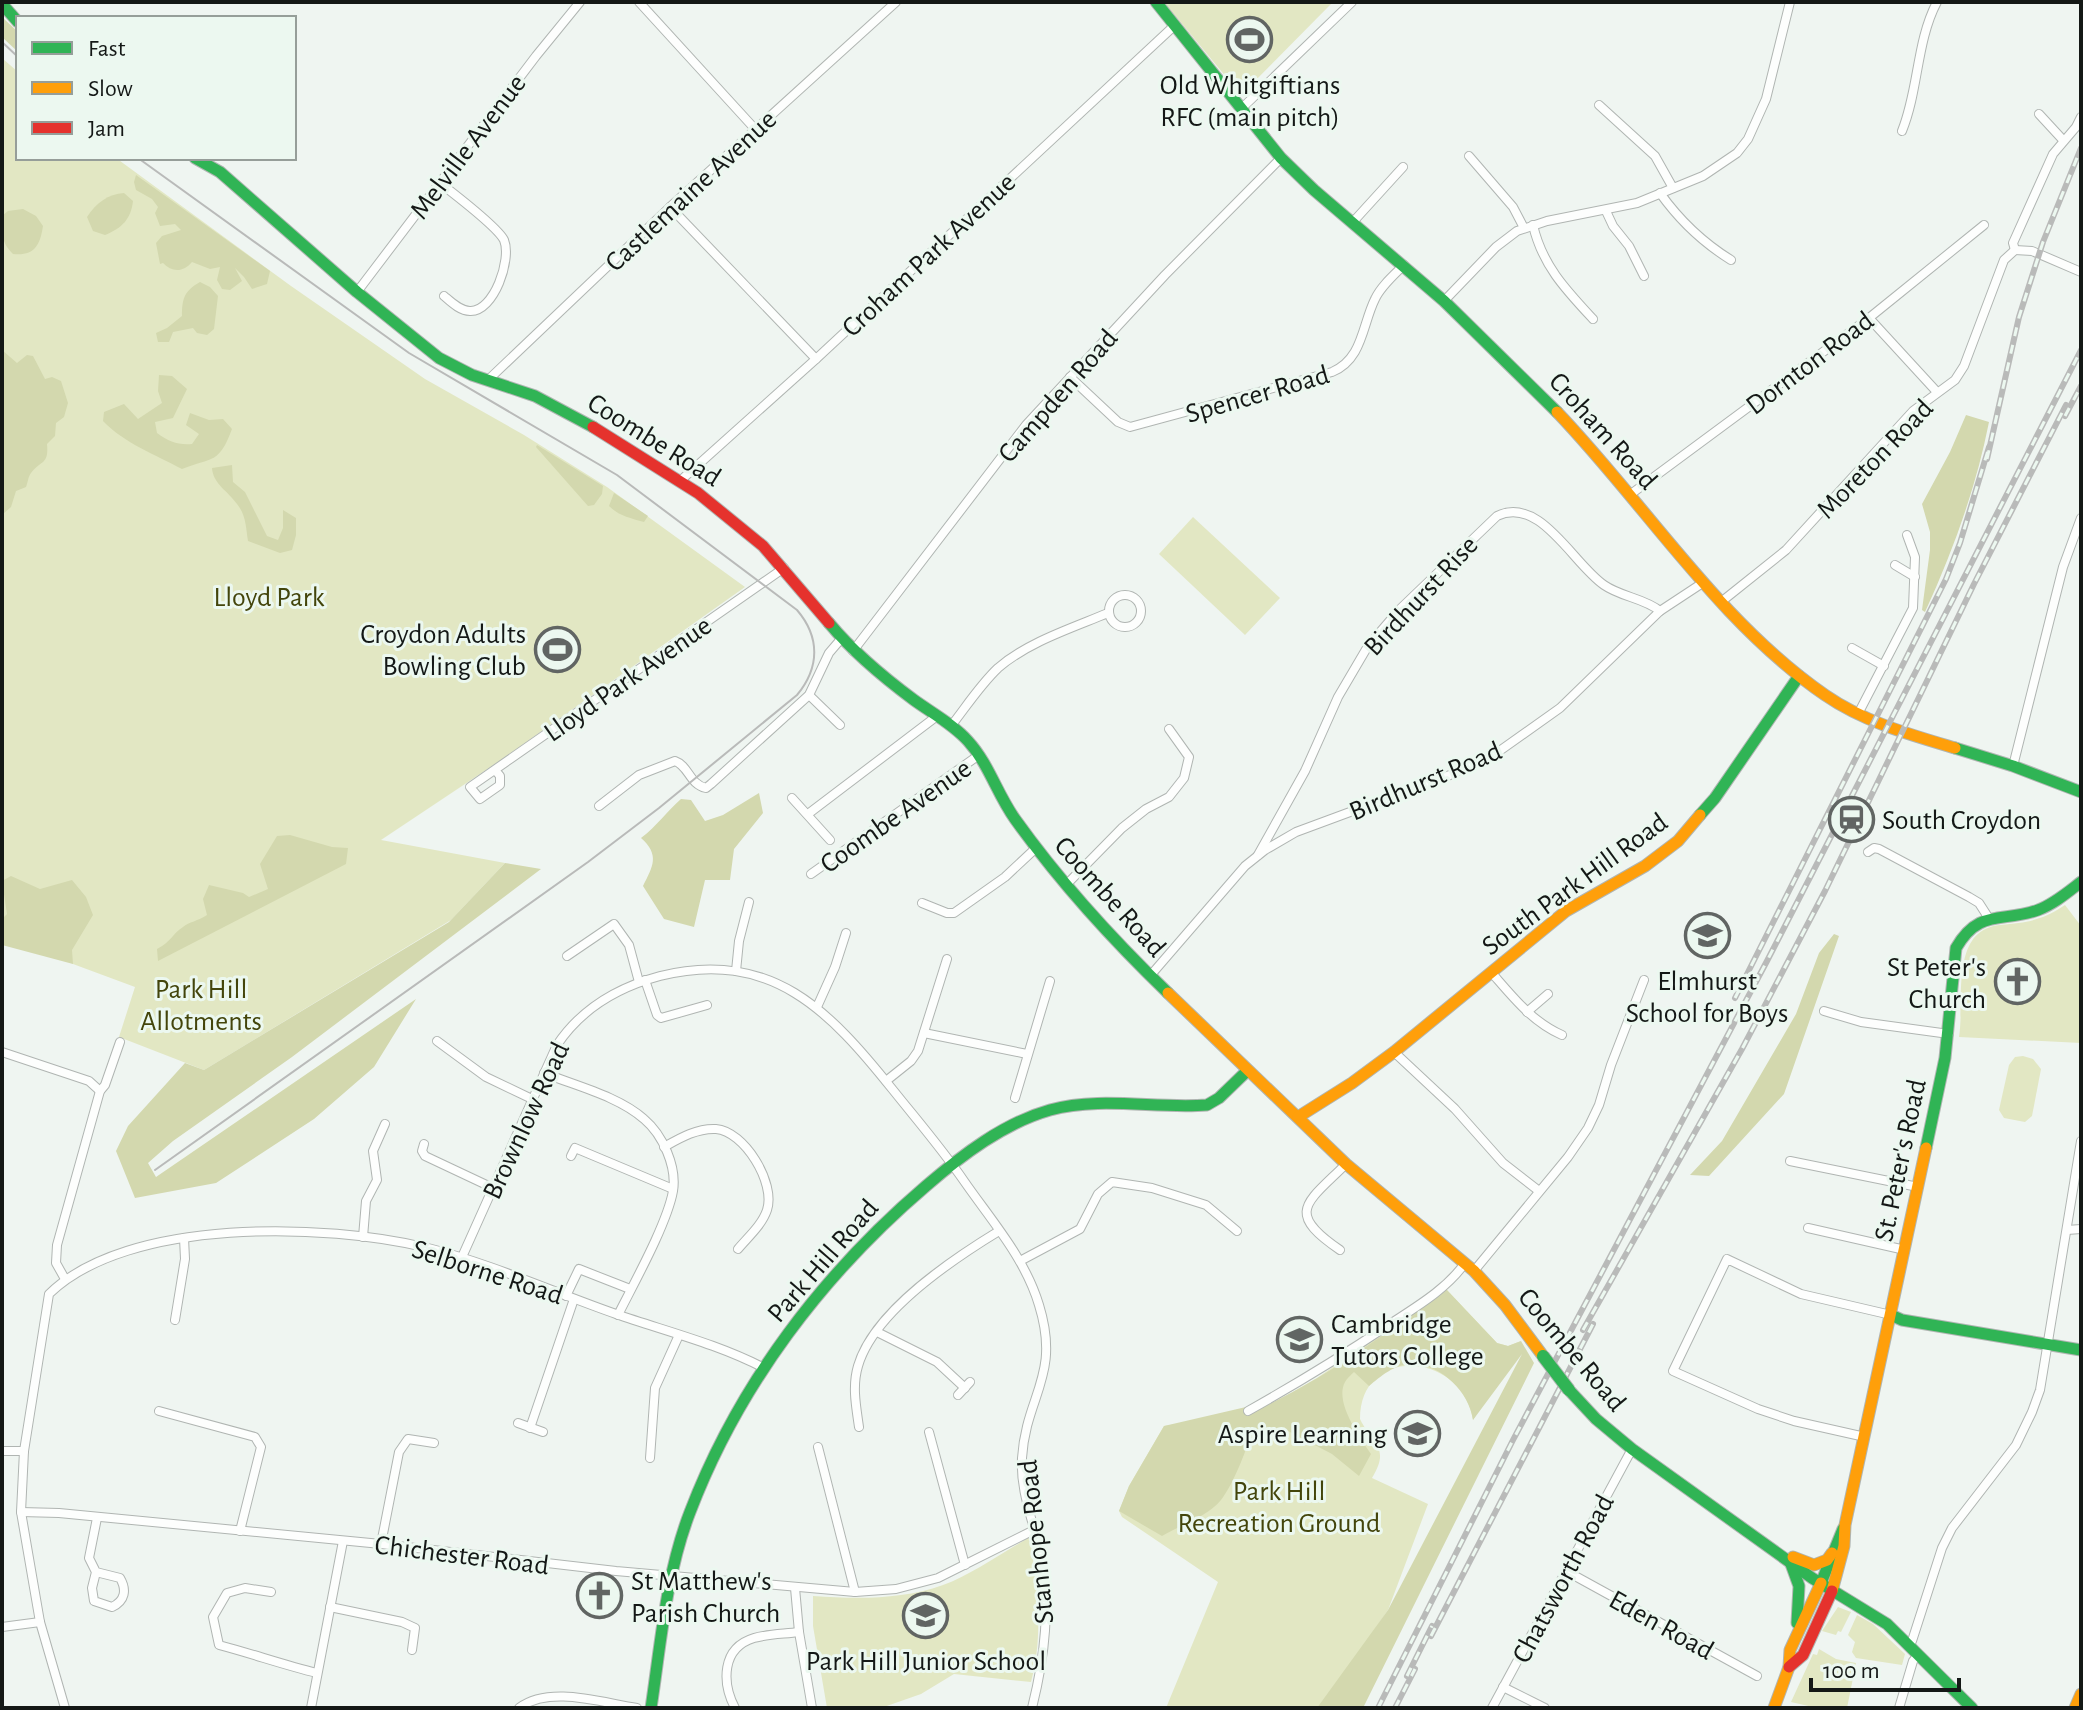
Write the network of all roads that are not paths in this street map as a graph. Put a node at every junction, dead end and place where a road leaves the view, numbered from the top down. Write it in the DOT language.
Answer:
graph roads {
  1 [pos="580,2"];
  2 [pos="639,2"];
  3 [pos="896,2"];
  4 [pos="1156,2"];
  5 [pos="1352,2"];
  6 [pos="1790,2"];
  7 [pos="1937,2"];
  8 [pos="2,4"];
  9 [pos="16,20"];
  10 [pos="1174,26"];
  11 [pos="1599,105"];
  12 [pos="1242,108"];
  13 [pos="2039,114"];
  14 [pos="2081,117"];
  15 [pos="755,129"];
  16 [pos="1902,131"];
  17 [pos="2063,140"];
  18 [pos="1469,156"];
  19 [pos="1281,158"];
  20 [pos="199,160"];
  21 [pos="1403,167"];
  22 [pos="440,183"];
  23 [pos="1673,188"];
  24 [pos="1660,193"];
  25 [pos="670,207"];
  26 [pos="1606,211"];
  27 [pos="1352,223"];
  28 [pos="1984,225"];
  29 [pos="1528,227"];
  30 [pos="2015,250"];
  31 [pos="1731,260"];
  32 [pos="1404,265"];
  33 [pos="2081,272"];
  34 [pos="1644,276"];
  35 [pos="357,292"];
  36 [pos="444,296"];
  37 [pos="1444,301"];
  38 [pos="1869,318"];
  39 [pos="1593,319"];
  40 [pos="816,359"];
  41 [pos="1070,377"];
  42 [pos="488,380"];
  43 [pos="1941,390"];
  44 [pos="680,481"];
  45 [pos="1631,494"];
  46 [pos="2081,518"];
  47 [pos="1907,535"];
  48 [pos="1895,565"];
  49 [pos="784,568"];
  50 [pos="1915,577"];
  51 [pos="1704,582"];
  52 [pos="1721,602"];
  53 [pos="1660,611"];
  54 [pos="1108,613"];
  55 [pos="841,639"];
  56 [pos="1852,648"];
  57 [pos="853,651"];
  58 [pos="1884,666"];
  59 [pos="1799,676"];
  60 [pos="809,695"];
  61 [pos="1858,714"];
  62 [pos="938,715"];
  63 [pos="840,725"];
  64 [pos="951,726"];
  65 [pos="1169,729"];
  66 [pos="979,755"];
  67 [pos="2013,766"];
  68 [pos="495,770"];
  69 [pos="2081,792"];
  70 [pos="792,798"];
  71 [pos="599,806"];
  72 [pos="808,814"];
  73 [pos="830,840"];
  74 [pos="1036,848"];
  75 [pos="1868,852"];
  76 [pos="1257,856"];
  77 [pos="811,874"];
  78 [pos="2081,882"];
  79 [pos="1066,885"];
  80 [pos="749,902"];
  81 [pos="922,903"];
  82 [pos="1988,917"];
  83 [pos="846,933"];
  84 [pos="567,956"];
  85 [pos="947,959"];
  86 [pos="736,971"];
  87 [pos="1491,972"];
  88 [pos="1150,976"];
  89 [pos="1644,980"];
  90 [pos="642,981"];
  91 [pos="1050,981"];
  92 [pos="1548,994"];
  93 [pos="707,1005"];
  94 [pos="817,1007"];
  95 [pos="1824,1011"];
  96 [pos="1527,1012"];
  97 [pos="924,1033"];
  98 [pos="1949,1034"];
  99 [pos="1562,1035"];
  100 [pos="437,1041"];
  101 [pos="120,1042"];
  102 [pos="2,1052"];
  103 [pos="1394,1052"];
  104 [pos="1027,1054"];
  105 [pos="1247,1071"];
  106 [pos="544,1073"];
  107 [pos="886,1081"];
  108 [pos="100,1091"];
  109 [pos="1015,1098"];
  110 [pos="532,1099"];
  111 [pos="1298,1117"];
  112 [pos="385,1124"];
  113 [pos="2081,1141"];
  114 [pos="424,1144"];
  115 [pos="664,1147"];
  116 [pos="571,1156"];
  117 [pos="1790,1161"];
  118 [pos="1346,1164"];
  119 [pos="953,1165"];
  120 [pos="1918,1187"];
  121 [pos="493,1188"];
  122 [pos="673,1189"];
  123 [pos="1539,1191"];
  124 [pos="1808,1228"];
  125 [pos="2081,1229"];
  126 [pos="2067,1230"];
  127 [pos="999,1231"];
  128 [pos="1237,1231"];
  129 [pos="363,1237"];
  130 [pos="184,1238"];
  131 [pos="738,1249"];
  132 [pos="1340,1250"];
  133 [pos="1905,1250"];
  134 [pos="462,1257"];
  135 [pos="1020,1261"];
  136 [pos="1469,1267"];
  137 [pos="65,1279"];
  138 [pos="630,1289"];
  139 [pos="570,1298"];
  140 [pos="618,1315"];
  141 [pos="1891,1315"];
  142 [pos="175,1320"];
  143 [pos="877,1332"];
  144 [pos="679,1335"];
  145 [pos="2048,1344"];
  146 [pos="2081,1350"];
  147 [pos="764,1368"];
  148 [pos="964,1388"];
  149 [pos="159,1411"];
  150 [pos="1248,1411"];
  151 [pos="518,1423"];
  152 [pos="859,1427"];
  153 [pos="530,1428"];
  154 [pos="543,1432"];
  155 [pos="929,1432"];
  156 [pos="1865,1437"];
  157 [pos="434,1443"];
  158 [pos="818,1447"];
  159 [pos="1632,1449"];
  160 [pos="2,1451"];
  161 [pos="24,1451"];
  162 [pos="650,1458"];
  163 [pos="21,1512"];
  164 [pos="97,1518"];
  165 [pos="1845,1525"];
  166 [pos="1034,1530"];
  167 [pos="240,1531"];
  168 [pos="343,1541"];
  169 [pos="381,1544"];
  170 [pos="1832,1553"];
  171 [pos="1782,1554"];
  172 [pos="965,1565"];
  173 [pos="1566,1571"];
  174 [pos="96,1572"];
  175 [pos="674,1574"];
  176 [pos="1826,1587"];
  177 [pos="795,1588"];
  178 [pos="271,1592"];
  179 [pos="855,1592"];
  180 [pos="330,1607"];
  181 [pos="40,1622"];
  182 [pos="2,1627"];
  183 [pos="799,1632"];
  184 [pos="1796,1635"];
  185 [pos="412,1650"];
  186 [pos="1913,1650"];
  187 [pos="1789,1667"];
  188 [pos="317,1673"];
  189 [pos="1757,1676"];
  190 [pos="1503,1687"];
  191 [pos="2081,1694"];
  192 [pos="734,1705"];
  193 [pos="722,1706"];
  194 [pos="65,1708"];
  195 [pos="311,1708"];
  196 [pos="519,1708"];
  197 [pos="637,1708"];
  198 [pos="651,1708"];
  199 [pos="812,1708"];
  200 [pos="1032,1708"];
  201 [pos="1492,1708"];
  202 [pos="1545,1708"];
  203 [pos="1774,1708"];
  204 [pos="1899,1708"];
  205 [pos="1972,1708"];
  206 [pos="2075,1708"];
  1 -- 22 [label="street, Melville Avenue"];
  2 -- 15 [label="street"];
  3 -- 15 [label="street, Castlemaine Avenue"];
  4 -- 10 [label="main road, Croham Road"];
  5 -- 12 [label="street"];
  6 -- 23 [label="street"];
  7 -- 16 [label="street"];
  8 -- 9 [label="main road"];
  10 -- 12 [label="main road, Croham Road"];
  10 -- 40 [label="street, Croham Park Avenue"];
  11 -- 23 [label="street"];
  12 -- 19 [label="main road, Croham Road"];
  13 -- 17 [label="street"];
  14 -- 17 [label="street, Moreton Road"];
  15 -- 25 [label="street, Castlemaine Avenue"];
  17 -- 30 [label="street, Moreton Road"];
  18 -- 29 [label="street"];
  19 -- 27 [label="main road, Croham Road"];
  19 -- 41 [label="street, Campden Road"];
  20 -- 35 [label="main road, Coombe Road"];
  21 -- 27 [label="street"];
  22 -- 35 [label="street, Melville Avenue"];
  22 -- 36 [label="street"];
  23 -- 24 [label="street"];
  24 -- 26 [label="street"];
  24 -- 31 [label="street"];
  25 -- 40 [label="street"];
  25 -- 42 [label="street, Castlemaine Avenue"];
  26 -- 29 [label="street"];
  26 -- 34 [label="street"];
  27 -- 32 [label="main road, Croham Road"];
  28 -- 38 [label="street, Dornton Road"];
  29 -- 37 [label="street"];
  29 -- 39 [label="street"];
  30 -- 33 [label="street"];
  30 -- 43 [label="street, Moreton Road"];
  32 -- 37 [label="main road, Croham Road"];
  32 -- 41 [label="street, Spencer Road"];
  35 -- 42 [label="main road, Coombe Road"];
  37 -- 45 [label="main road, Croham Road"];
  38 -- 43 [label="street"];
  38 -- 45 [label="street, Dornton Road"];
  40 -- 44 [label="street, Croham Park Avenue"];
  41 -- 57 [label="street, Campden Road"];
  42 -- 44 [label="main road, Coombe Road"];
  43 -- 52 [label="street, Moreton Road"];
  44 -- 49 [label="main road, Coombe Road"];
  45 -- 51 [label="main road, Croham Road"];
  46 -- 67 [label="street"];
  47 -- 50 [label="street"];
  48 -- 50 [label="street"];
  49 -- 55 [label="main road, Coombe Road"];
  49 -- 68 [label="street, Lloyd Park Avenue"];
  50 -- 58 [label="street"];
  51 -- 52 [label="main road, Croham Road"];
  51 -- 53 [label="street, Birdhurst Road"];
  52 -- 59 [label="main road, Croham Road"];
  53 -- 76 [label="street, Birdhurst Road"];
  53 -- 76 [label="street, Birdhurst Rise"];
  54 -- 54 [label="street"];
  54 -- 64 [label="street"];
  55 -- 57 [label="main road, Coombe Road"];
  55 -- 60 [label="street"];
  56 -- 58 [label="street"];
  57 -- 62 [label="main road, Coombe Road"];
  58 -- 61 [label="street"];
  59 -- 61 [label="main road, Croham Road"];
  59 -- 87 [label="main road, South Park Hill Road"];
  60 -- 63 [label="street"];
  60 -- 71 [label="street"];
  61 -- 67 [label="main road, Croham Road"];
  62 -- 64 [label="main road, Coombe Road"];
  62 -- 72 [label="street"];
  64 -- 66 [label="main road, Coombe Road"];
  65 -- 79 [label="street"];
  66 -- 74 [label="main road, Coombe Road"];
  66 -- 77 [label="street, Coombe Avenue"];
  67 -- 69 [label="main road, Croham Road"];
  68 -- 68 [label="street, Lloyd Park Avenue"];
  70 -- 72 [label="street"];
  72 -- 73 [label="street"];
  74 -- 79 [label="main road, Coombe Road"];
  74 -- 81 [label="street"];
  75 -- 82 [label="street"];
  76 -- 88 [label="street, Birdhurst Road"];
  78 -- 82 [label="main road"];
  79 -- 88 [label="main road, Coombe Road"];
  80 -- 86 [label="street"];
  82 -- 98 [label="main road, St. Peter's Road"];
  83 -- 94 [label="street"];
  84 -- 90 [label="street"];
  85 -- 97 [label="street"];
  86 -- 90 [label="street, Brownlow Road"];
  86 -- 94 [label="street, Brownlow Road"];
  87 -- 96 [label="street"];
  87 -- 103 [label="main road, South Park Hill Road"];
  88 -- 105 [label="main road, Coombe Road"];
  89 -- 123 [label="street"];
  90 -- 93 [label="street"];
  90 -- 106 [label="street, Brownlow Road"];
  91 -- 104 [label="street"];
  92 -- 96 [label="street"];
  94 -- 107 [label="street, Brownlow Road"];
  95 -- 98 [label="street"];
  96 -- 99 [label="street"];
  97 -- 104 [label="street"];
  97 -- 107 [label="street"];
  98 -- 120 [label="main road, St. Peter's Road"];
  100 -- 110 [label="street"];
  101 -- 108 [label="street"];
  102 -- 108 [label="street"];
  103 -- 111 [label="main road, South Park Hill Road"];
  103 -- 123 [label="street"];
  104 -- 109 [label="street"];
  105 -- 111 [label="main road, Coombe Road"];
  105 -- 119 [label="main road, Park Hill Road"];
  106 -- 110 [label="street, Brownlow Road"];
  106 -- 115 [label="street"];
  107 -- 119 [label="street, Brownlow Road"];
  108 -- 137 [label="street"];
  110 -- 121 [label="street, Brownlow Road"];
  111 -- 118 [label="main road, Coombe Road"];
  112 -- 129 [label="street"];
  113 -- 126 [label="street"];
  114 -- 121 [label="street"];
  115 -- 122 [label="street"];
  115 -- 131 [label="street"];
  116 -- 122 [label="street"];
  117 -- 120 [label="street"];
  118 -- 132 [label="street"];
  118 -- 136 [label="main road, Coombe Road"];
  119 -- 127 [label="street, Stanhope Road"];
  119 -- 147 [label="main road, Park Hill Road"];
  120 -- 133 [label="main road, St. Peter's Road"];
  121 -- 134 [label="street, Brownlow Road"];
  122 -- 138 [label="street"];
  123 -- 136 [label="street"];
  124 -- 133 [label="street"];
  125 -- 126 [label="street"];
  126 -- 145 [label="street"];
  127 -- 135 [label="street, Stanhope Road"];
  127 -- 143 [label="street"];
  128 -- 135 [label="street"];
  129 -- 130 [label="street, Selborne Road"];
  129 -- 134 [label="street, Selborne Road"];
  130 -- 137 [label="street, Selborne Road"];
  130 -- 142 [label="street"];
  133 -- 141 [label="main road, St. Peter's Road"];
  134 -- 139 [label="street, Selborne Road"];
  135 -- 166 [label="street, Stanhope Road"];
  136 -- 150 [label="street"];
  136 -- 159 [label="main road, Coombe Road, bridge"];
  137 -- 161 [label="street"];
  138 -- 139 [label="street"];
  138 -- 140 [label="street"];
  139 -- 140 [label="street, Selborne Road"];
  139 -- 153 [label="street"];
  140 -- 144 [label="street, Selborne Road"];
  141 -- 145 [label="main road"];
  141 -- 156 [label="main road, St. Peter's Road"];
  141 -- 156 [label="street"];
  143 -- 148 [label="street"];
  143 -- 152 [label="street"];
  144 -- 147 [label="street, Selborne Road"];
  144 -- 162 [label="street"];
  145 -- 146 [label="main road"];
  145 -- 186 [label="street"];
  147 -- 175 [label="main road, Park Hill Road"];
  149 -- 167 [label="street"];
  151 -- 153 [label="street"];
  153 -- 154 [label="street"];
  155 -- 172 [label="street"];
  156 -- 165 [label="main road, St. Peter's Road"];
  157 -- 169 [label="street"];
  158 -- 179 [label="street"];
  159 -- 171 [label="main road, Coombe Road"];
  159 -- 173 [label="street, Chatsworth Road"];
  160 -- 161 [label="street"];
  161 -- 163 [label="street"];
  163 -- 164 [label="street, Chichester Road"];
  163 -- 181 [label="street"];
  164 -- 167 [label="street, Chichester Road"];
  164 -- 174 [label="street"];
  165 -- 170 [label="main road, St. Peter's Road"];
  165 -- 176 [label="main road, St. Peter's Road"];
  166 -- 172 [label="street, Chichester Road"];
  166 -- 200 [label="street, Stanhope Road"];
  167 -- 168 [label="street, Chichester Road"];
  168 -- 169 [label="street, Chichester Road"];
  168 -- 180 [label="street"];
  169 -- 175 [label="street, Chichester Road"];
  170 -- 171 [label="main road"];
  170 -- 176 [label="main road, St. Peter's Road"];
  171 -- 176 [label="main road, Coombe Road"];
  171 -- 184 [label="main road"];
  172 -- 179 [label="street, Chichester Road"];
  173 -- 189 [label="street, Eden Road"];
  173 -- 190 [label="street, Chatsworth Road"];
  174 -- 174 [label="street"];
  175 -- 177 [label="street, Chichester Road"];
  175 -- 198 [label="main road, Park Hill Road"];
  176 -- 184 [label="main road"];
  176 -- 186 [label="main road, Coombe Road"];
  176 -- 187 [label="main road"];
  177 -- 179 [label="street, Chichester Road"];
  177 -- 183 [label="street"];
  178 -- 188 [label="street"];
  180 -- 185 [label="street"];
  180 -- 188 [label="street"];
  181 -- 182 [label="street"];
  181 -- 194 [label="street"];
  183 -- 192 [label="street"];
  183 -- 199 [label="street"];
  184 -- 187 [label="main road"];
  186 -- 204 [label="street"];
  186 -- 205 [label="main road, Coombe Road"];
  187 -- 203 [label="main road"];
  188 -- 195 [label="street"];
  190 -- 201 [label="street, Chatsworth Road"];
  190 -- 202 [label="street"];
  191 -- 206 [label="main road"];
  192 -- 193 [label="street"];
  196 -- 197 [label="street"];
}
